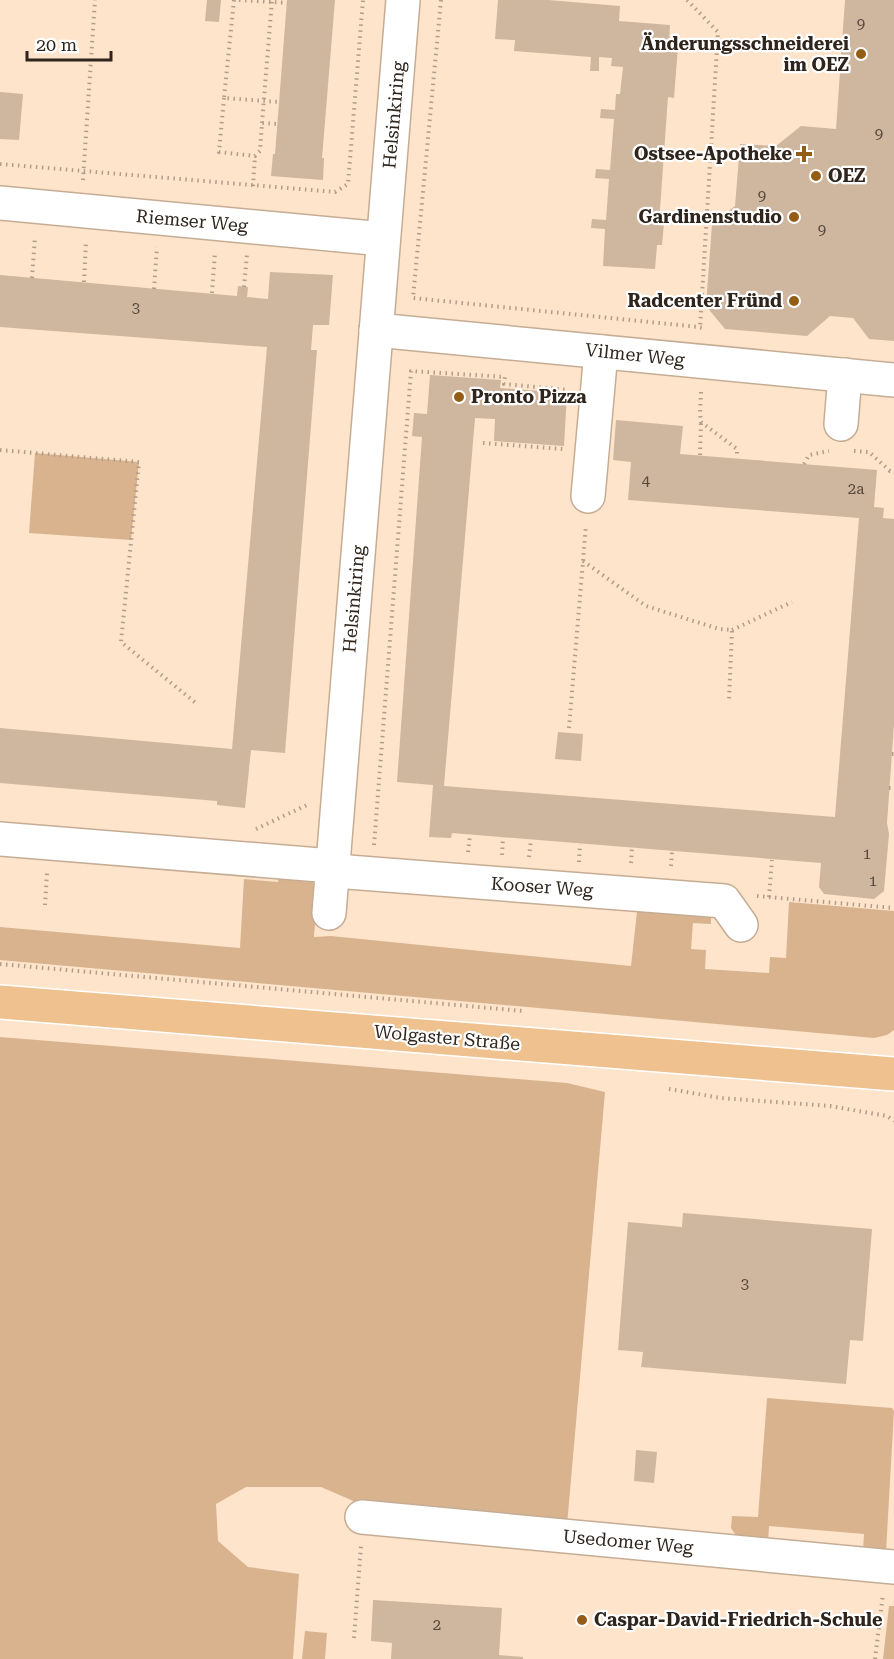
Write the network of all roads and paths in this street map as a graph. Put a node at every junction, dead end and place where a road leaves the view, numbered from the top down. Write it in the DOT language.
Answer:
graph roads {
  1 [pos="95,0"];
  2 [pos="234,0"];
  3 [pos="239,0"];
  4 [pos="363,0"];
  5 [pos="403,0"];
  6 [pos="441,0"];
  7 [pos="687,0"];
  8 [pos="272,1"];
  9 [pos="287,3"];
  10 [pos="224,98"];
  11 [pos="264,100"];
  12 [pos="279,102"];
  13 [pos="262,123"];
  14 [pos="277,124"];
  15 [pos="255,156"];
  16 [pos="0,164"];
  17 [pos="84,171"];
  18 [pos="253,186"];
  19 [pos="0,203"];
  20 [pos="79,225"];
  21 [pos="46,236"];
  22 [pos="383,238"];
  23 [pos="157,245"];
  24 [pos="215,250"];
  25 [pos="258,253"];
  26 [pos="32,278"];
  27 [pos="84,282"];
  28 [pos="244,287"];
  29 [pos="154,289"];
  30 [pos="212,293"];
  31 [pos="699,327"];
  32 [pos="376,330"];
  33 [pos="707,346"];
  34 [pos="601,352"];
  35 [pos="845,375"];
  36 [pos="894,380"];
  37 [pos="597,392"];
  38 [pos="701,422"];
  39 [pos="842,441"];
  40 [pos="483,443"];
  41 [pos="0,450"];
  42 [pos="592,451"];
  43 [pos="700,455"];
  44 [pos="737,459"];
  45 [pos="804,464"];
  46 [pos="893,472"];
  47 [pos="588,496"];
  48 [pos="583,561"];
  49 [pos="792,602"];
  50 [pos="732,630"];
  51 [pos="729,700"];
  52 [pos="197,704"];
  53 [pos="569,728"];
  54 [pos="309,804"];
  55 [pos="251,832"];
  56 [pos="0,839"];
  57 [pos="374,845"];
  58 [pos="772,860"];
  59 [pos="332,866"];
  60 [pos="769,897"];
  61 [pos="894,908"];
  62 [pos="744,910"];
  63 [pos="329,913"];
  64 [pos="0,964"];
  65 [pos="0,1002"];
  66 [pos="534,1012"];
  67 [pos="894,1074"];
  68 [pos="362,1517"];
  69 [pos="890,1566"];
  70 [pos="354,1638"];
  71 [pos="875,1659"];
  1 -- 17 [label="path"];
  2 -- 10 [label="path"];
  3 -- 8 [label="path"];
  4 -- 18 [label="path"];
  5 -- 22 [label="street, Helsinkiring"];
  6 -- 31 [label="path"];
  7 -- 31 [label="path"];
  8 -- 9 [label="path"];
  8 -- 11 [label="path"];
  10 -- 11 [label="path"];
  10 -- 15 [label="path"];
  11 -- 12 [label="path"];
  11 -- 13 [label="path"];
  13 -- 14 [label="path"];
  13 -- 15 [label="path"];
  15 -- 18 [label="path"];
  16 -- 17 [label="path"];
  17 -- 18 [label="path"];
  17 -- 20 [label="path"];
  19 -- 20 [label="street, Riemser Weg"];
  20 -- 22 [label="street, Riemser Weg"];
  20 -- 27 [label="path"];
  21 -- 26 [label="path"];
  22 -- 32 [label="street, Helsinkiring"];
  23 -- 29 [label="path"];
  24 -- 30 [label="path"];
  25 -- 28 [label="path"];
  31 -- 33 [label="path"];
  31 -- 33 [label="path"];
  32 -- 34 [label="street, Vilmer Weg"];
  32 -- 59 [label="street, Helsinkiring"];
  33 -- 34 [label="street, Vilmer Weg"];
  33 -- 35 [label="street, Vilmer Weg"];
  33 -- 38 [label="path"];
  34 -- 37 [label="street"];
  35 -- 36 [label="street, Vilmer Weg"];
  35 -- 39 [label="street"];
  37 -- 42 [label="street"];
  37 -- 57 [label="path"];
  38 -- 43 [label="path"];
  38 -- 44 [label="path"];
  39 -- 45 [label="path"];
  39 -- 46 [label="path"];
  40 -- 42 [label="path"];
  41 -- 52 [label="path"];
  42 -- 47 [label="street"];
  47 -- 48 [label="path"];
  48 -- 50 [label="path"];
  48 -- 53 [label="path"];
  49 -- 50 [label="path"];
  50 -- 51 [label="path"];
  54 -- 55 [label="path"];
  56 -- 59 [label="street"];
  58 -- 60 [label="path"];
  59 -- 62 [label="street, Kooser Weg"];
  59 -- 63 [label="street, Helsinkiring"];
  60 -- 61 [label="path"];
  60 -- 62 [label="path"];
  64 -- 66 [label="path"];
  65 -- 67 [label="main road, Wolgaster Straße"];
  68 -- 69 [label="street, Usedomer Weg"];
  68 -- 70 [label="path"];
  69 -- 71 [label="path"];
}
